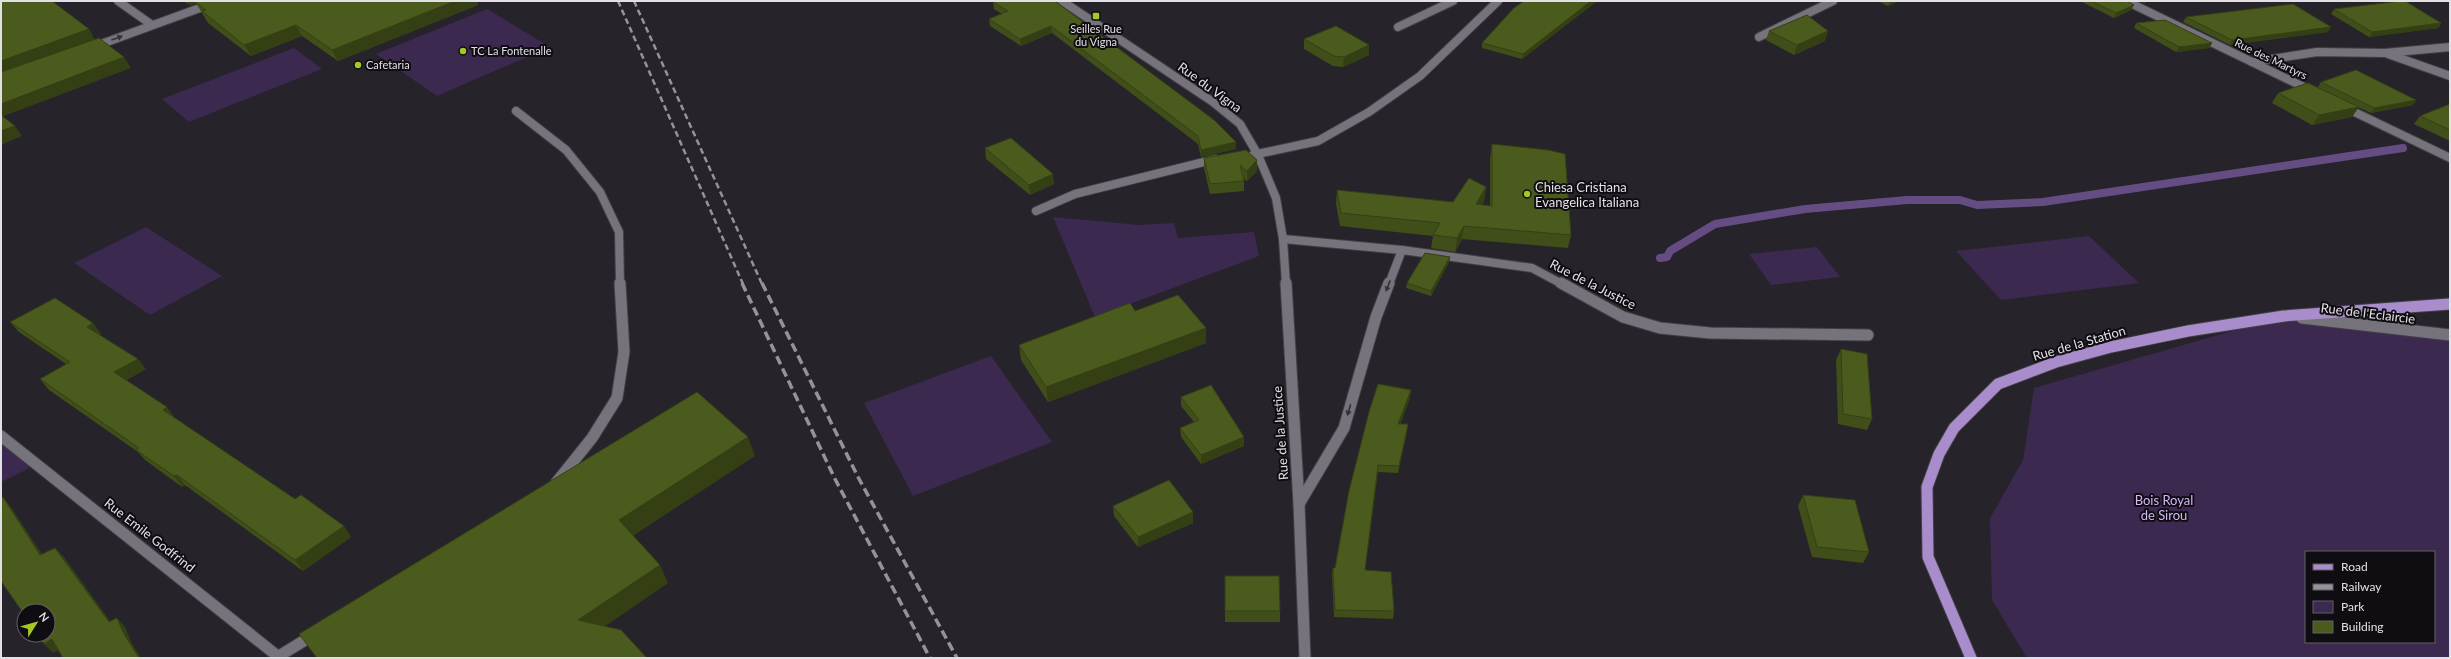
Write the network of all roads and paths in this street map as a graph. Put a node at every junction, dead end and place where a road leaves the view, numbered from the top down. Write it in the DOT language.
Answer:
graph roads {
  1 [pos="118,1"];
  2 [pos="219,1"];
  3 [pos="1062,1"];
  4 [pos="1453,1"];
  5 [pos="1498,1"];
  6 [pos="1833,1"];
  7 [pos="2126,1"];
  8 [pos="152,25"];
  9 [pos="1398,27"];
  10 [pos="1759,37"];
  11 [pos="2450,47"];
  12 [pos="87,49"];
  13 [pos="2385,53"];
  14 [pos="2252,62"];
  15 [pos="2450,76"];
  16 [pos="2322,96"];
  17 [pos="2336,103"];
  18 [pos="516,111"];
  19 [pos="1246,155"];
  20 [pos="1258,155"];
  21 [pos="1225,157"];
  22 [pos="2450,158"];
  23 [pos="1036,211"];
  24 [pos="1284,239"];
  25 [pos="1402,250"];
  26 [pos="2450,304"];
  27 [pos="2284,316"];
  28 [pos="1868,335"];
  29 [pos="2450,335"];
  30 [pos="1,436"];
  31 [pos="549,491"];
  32 [pos="1299,504"];
  33 [pos="326,628"];
  34 [pos="279,657"];
  35 [pos="1305,658"];
  36 [pos="1972,658"];
  1 -- 8 [label="street"];
  2 -- 8 [label="street"];
  3 -- 20 [label="street, Rue du Vigna"];
  4 -- 9 [label="street"];
  5 -- 20 [label="street"];
  6 -- 10 [label="street"];
  7 -- 14 [label="street, Rue des Martyrs"];
  12 -- 8 [label="street, one-way"];
  11 -- 13 [label="street"];
  13 -- 14 [label="street"];
  13 -- 15 [label="street"];
  14 -- 16 [label="street, Rue des Martyrs"];
  17 -- 22 [label="street"];
  18 -- 31 [label="street"];
  19 -- 20 [label="street"];
  20 -- 24 [label="street, Rue du Vigna"];
  21 -- 23 [label="street"];
  24 -- 25 [label="street, Rue de la Justice"];
  24 -- 32 [label="street, Rue de la Justice"];
  25 -- 28 [label="street, Rue de la Justice"];
  25 -- 32 [label="street, Rue de la Justice, one-way"];
  26 -- 27 [label="main road, Rue de la Station"];
  27 -- 29 [label="street, Rue de l'Eclaircie"];
  27 -- 36 [label="main road, Rue de la Station"];
  30 -- 34 [label="street, Rue Emile Godfrind"];
  32 -- 35 [label="street, Rue de la Justice"];
  33 -- 34 [label="street"];
}
